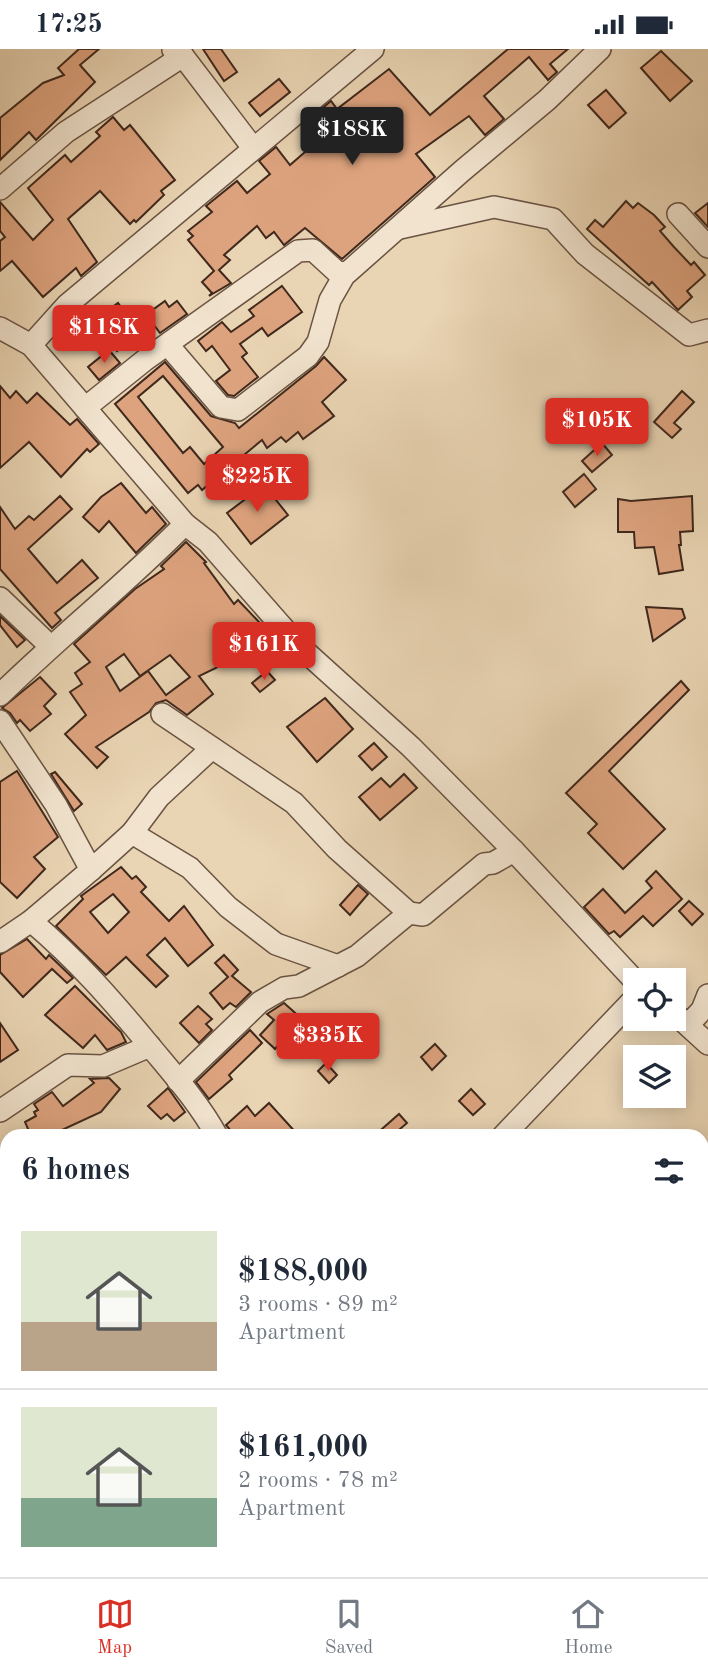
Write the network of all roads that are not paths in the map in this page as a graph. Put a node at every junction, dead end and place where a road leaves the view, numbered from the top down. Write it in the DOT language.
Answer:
graph roads {
  1 [pos="373,49"];
  2 [pos="600,49"];
  3 [pos="177,53"];
  4 [pos="253,148"];
  5 [pos="0,189"];
  6 [pos="678,213"];
  7 [pos="398,229"];
  8 [pos="708,247"];
  9 [pos="345,274"];
  10 [pos="0,328"];
  11 [pos="708,330"];
  12 [pos="31,345"];
  13 [pos="168,345"];
  14 [pos="85,408"];
  15 [pos="186,524"];
  16 [pos="0,598"];
  17 [pos="50,646"];
  18 [pos="0,695"];
  19 [pos="162,714"];
  20 [pos="0,721"];
  21 [pos="212,748"];
  22 [pos="132,832"];
  23 [pos="514,851"];
  24 [pos="91,870"];
  25 [pos="409,913"];
  26 [pos="31,921"];
  27 [pos="0,942"];
  28 [pos="338,966"];
  29 [pos="623,968"];
  30 [pos="708,995"];
  31 [pos="623,1011"];
  32 [pos="686,1017"];
  33 [pos="686,1024"];
  34 [pos="708,1044"];
  35 [pos="150,1046"];
  36 [pos="178,1081"];
  37 [pos="0,1111"];
  38 [pos="210,1129"];
  39 [pos="510,1129"];
  1 -- 4 [label="street"];
  2 -- 7 [label="street"];
  3 -- 4 [label="street"];
  3 -- 5 [label="street"];
  4 -- 12 [label="street"];
  6 -- 8 [label="street"];
  7 -- 9 [label="street"];
  7 -- 11 [label="street"];
  9 -- 13 [label="street"];
  9 -- 13 [label="street"];
  10 -- 12 [label="street"];
  12 -- 14 [label="street"];
  13 -- 14 [label="street"];
  14 -- 15 [label="street"];
  15 -- 17 [label="street"];
  15 -- 23 [label="street"];
  16 -- 17 [label="street"];
  17 -- 18 [label="street"];
  19 -- 21 [label="street"];
  20 -- 24 [label="street"];
  21 -- 22 [label="street"];
  21 -- 25 [label="street"];
  22 -- 24 [label="street"];
  22 -- 28 [label="street"];
  23 -- 25 [label="street"];
  23 -- 29 [label="street"];
  24 -- 26 [label="street"];
  25 -- 28 [label="street"];
  26 -- 27 [label="street"];
  26 -- 35 [label="street"];
  28 -- 36 [label="street"];
  30 -- 32 [label="street"];
  31 -- 39 [label="street"];
  33 -- 34 [label="street"];
  35 -- 36 [label="street"];
  35 -- 37 [label="street"];
  36 -- 38 [label="street"];
}
